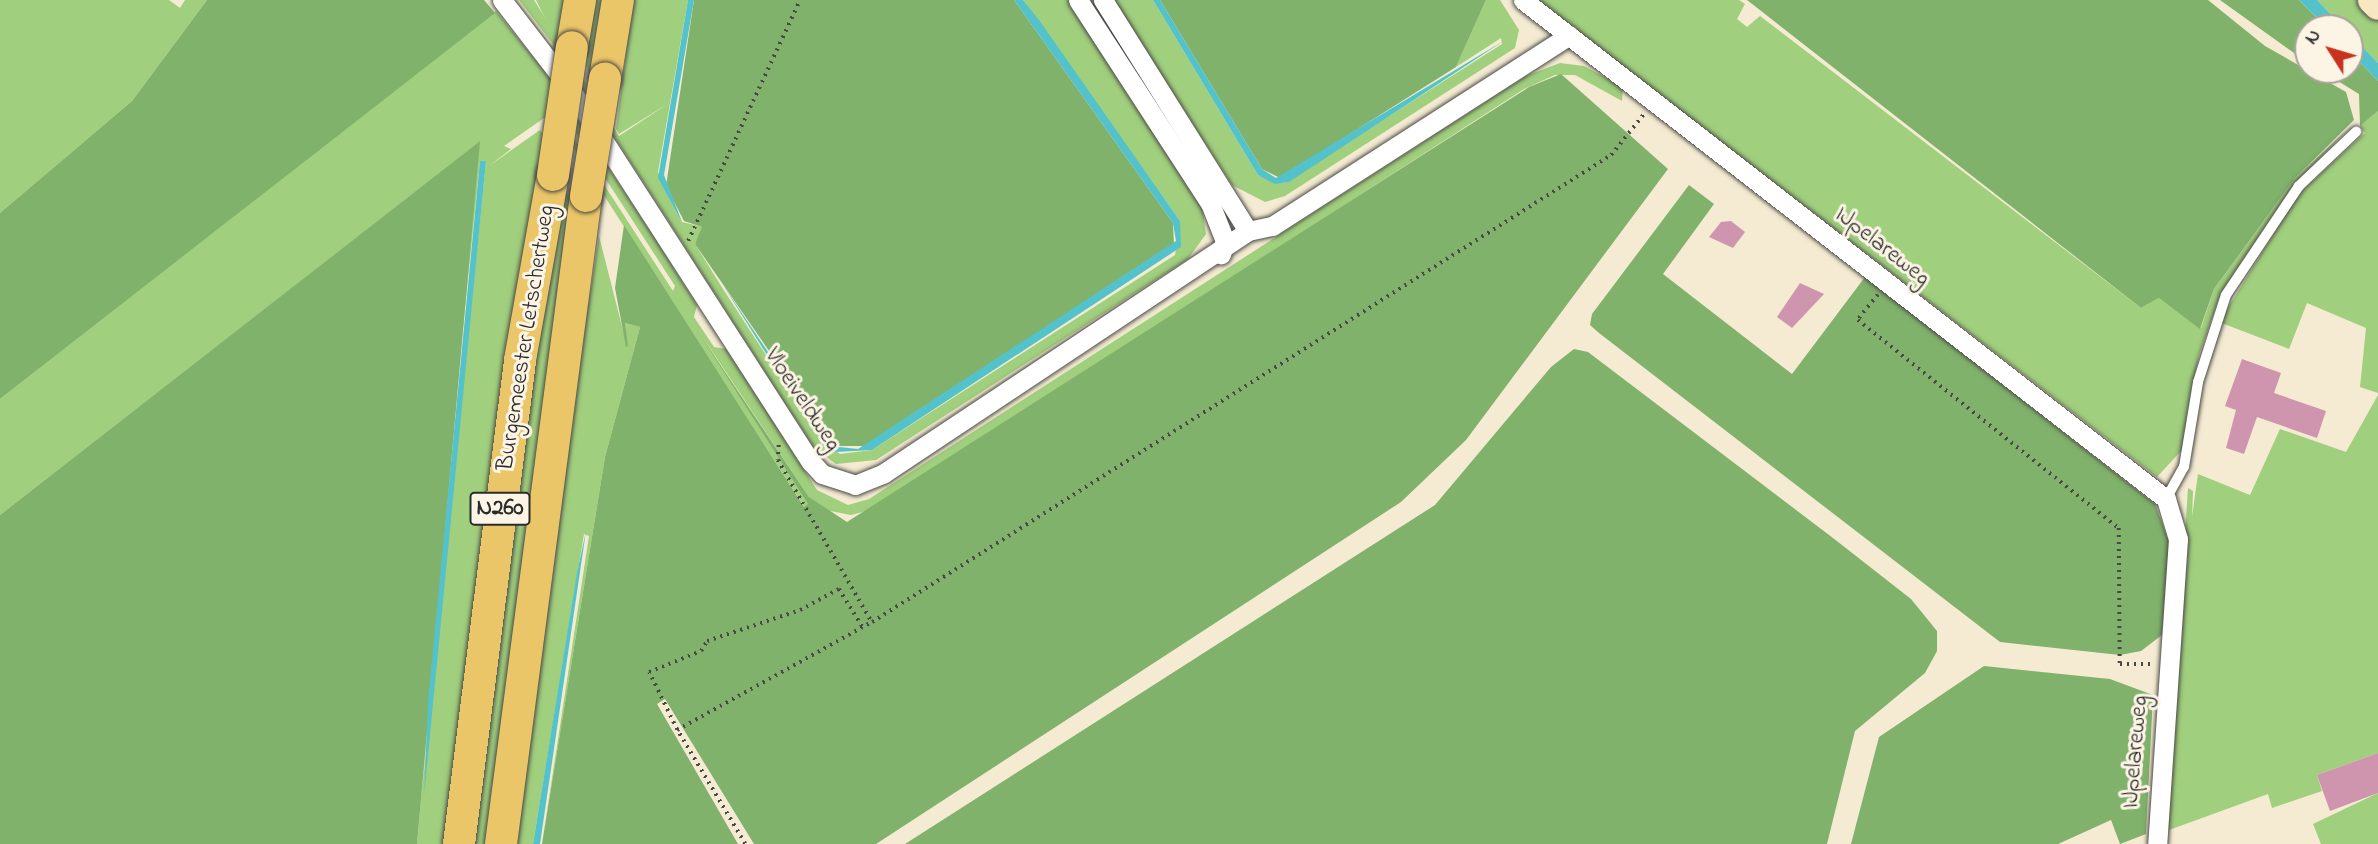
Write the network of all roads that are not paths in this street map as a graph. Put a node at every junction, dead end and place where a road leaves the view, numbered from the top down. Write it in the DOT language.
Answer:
graph roads {
  1 [pos="502,0"];
  2 [pos="580,0"];
  3 [pos="618,0"];
  4 [pos="1078,0"];
  5 [pos="1103,0"];
  6 [pos="1523,0"];
  7 [pos="2372,0"];
  8 [pos="2378,6"];
  9 [pos="1569,35"];
  10 [pos="2356,132"];
  11 [pos="1248,232"];
  12 [pos="1221,254"];
  13 [pos="2166,499"];
  14 [pos="459,844"];
  15 [pos="500,844"];
  16 [pos="2157,844"];
  1 -- 12 [label="street, Vloeiveldweg"];
  2 -- 14 [label="main road, Burgemeester Letschertweg / N260, bridge"];
  3 -- 15 [label="main road, Burgemeester Letschertweg / N260, bridge"];
  4 -- 12 [label="street"];
  5 -- 11 [label="street"];
  6 -- 9 [label="street, IJpelareweg"];
  7 -- 8 [label="main road"];
  9 -- 11 [label="street"];
  9 -- 13 [label="street, IJpelareweg"];
  10 -- 13 [label="lane"];
  11 -- 12 [label="street, Vloeiveldweg"];
  13 -- 16 [label="street, IJpelareweg"];
}
